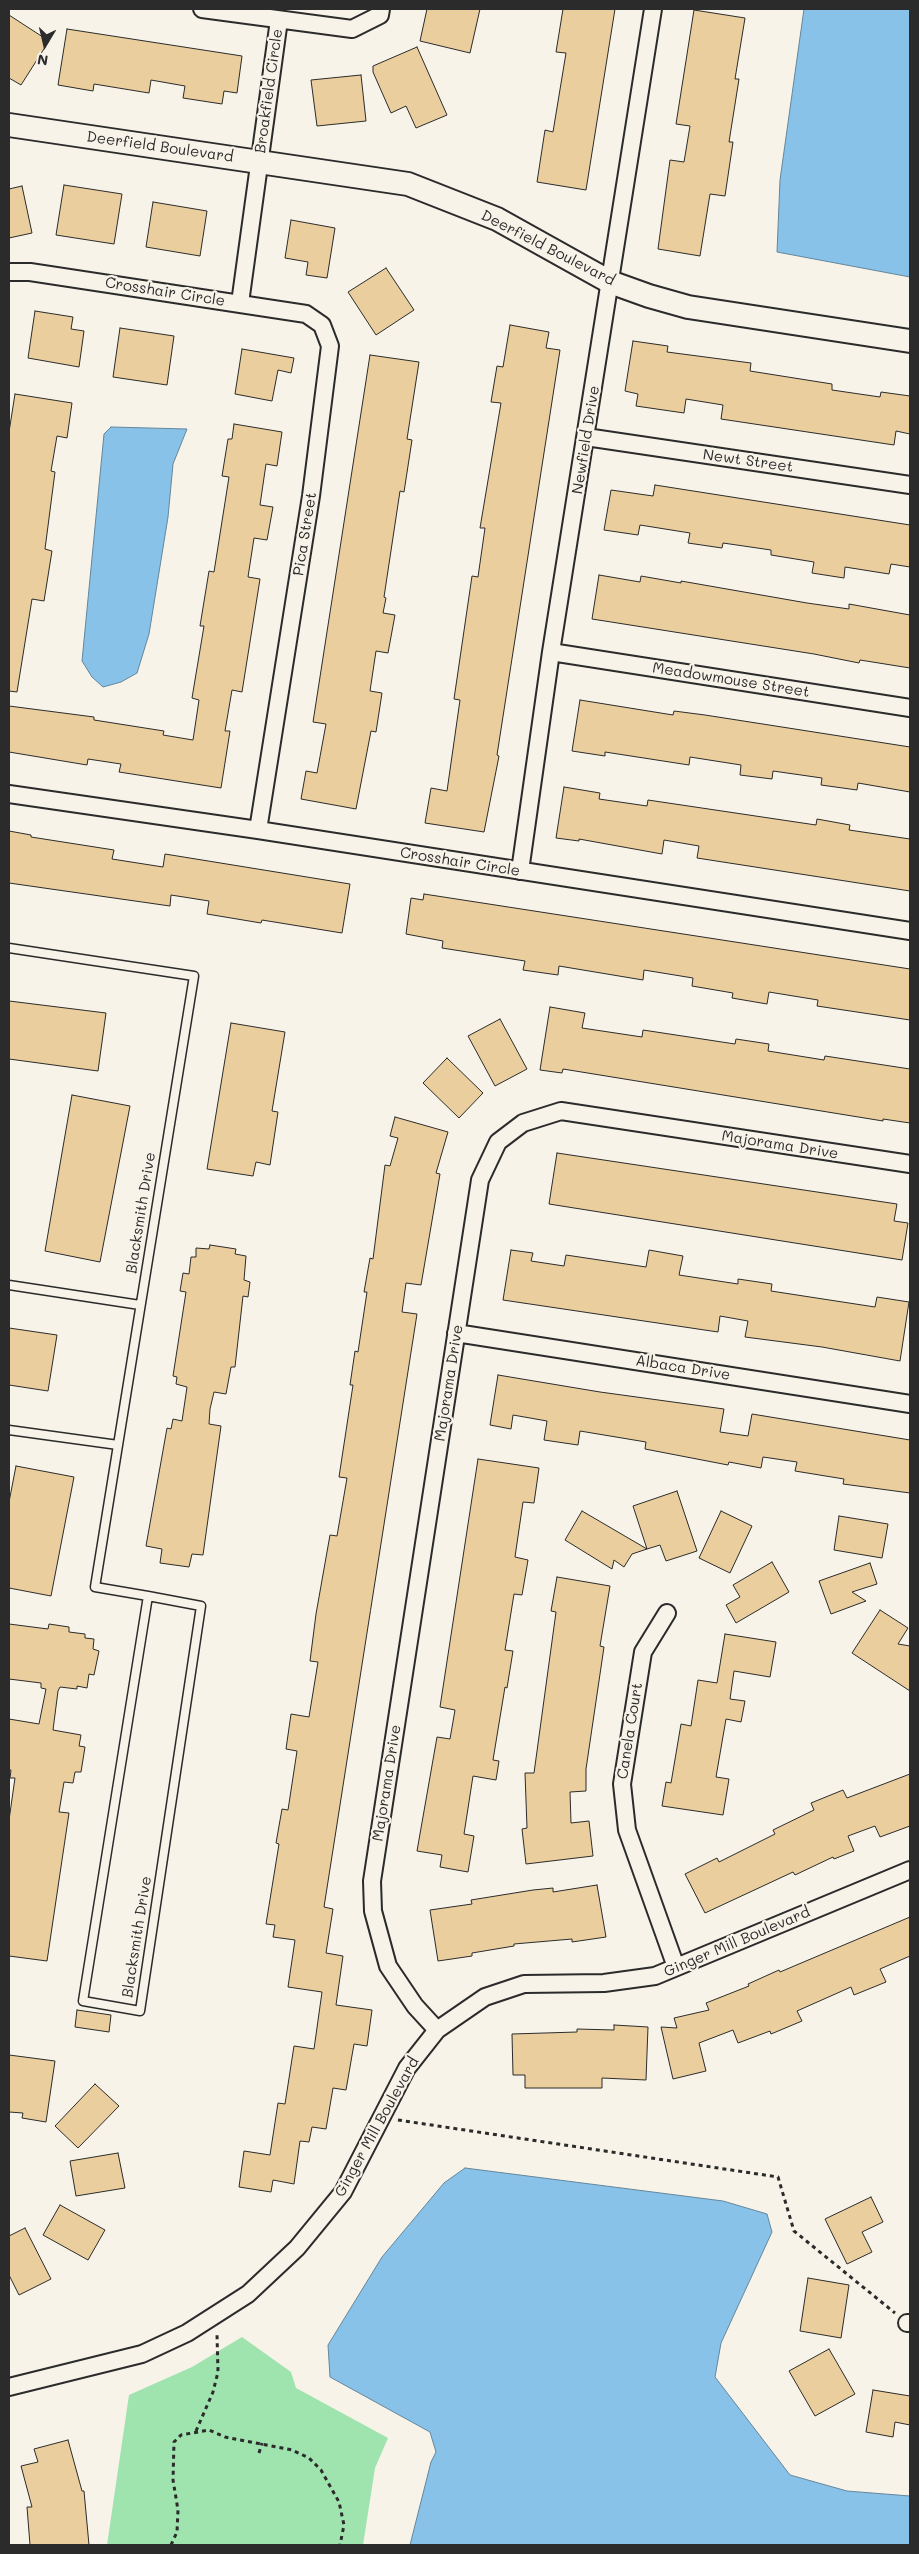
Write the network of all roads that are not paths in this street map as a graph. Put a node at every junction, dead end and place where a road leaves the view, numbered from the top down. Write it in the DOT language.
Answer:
graph roads {
  1 [pos="202,9"];
  2 [pos="381,9"];
  3 [pos="653,9"];
  4 [pos="279,20"];
  5 [pos="9,125"];
  6 [pos="259,161"];
  7 [pos="9,272"];
  8 [pos="610,282"];
  9 [pos="240,303"];
  10 [pos="910,342"];
  11 [pos="586,437"];
  12 [pos="910,485"];
  13 [pos="551,652"];
  14 [pos="910,708"];
  15 [pos="9,794"];
  16 [pos="258,830"];
  17 [pos="520,871"];
  18 [pos="910,931"];
  19 [pos="9,948"];
  20 [pos="910,1164"];
  21 [pos="9,1285"];
  22 [pos="140,1305"];
  23 [pos="456,1333"];
  24 [pos="910,1404"];
  25 [pos="9,1430"];
  26 [pos="118,1445"];
  27 [pos="148,1596"];
  28 [pos="667,1613"];
  29 [pos="910,1870"];
  30 [pos="676,1967"];
  31 [pos="437,2030"];
  32 [pos="9,2387"];
  1 -- 4 [label="street, Broakfield Circle"];
  2 -- 4 [label="street, Broakfield Circle"];
  3 -- 8 [label="street, Newfield Drive"];
  4 -- 6 [label="street, Broakfield Circle"];
  5 -- 6 [label="street, Deerfield Boulevard"];
  6 -- 8 [label="street, Deerfield Boulevard"];
  6 -- 9 [label="street, Crosshair Circle"];
  7 -- 9 [label="street, Crosshair Circle"];
  8 -- 10 [label="street, Deerfield Boulevard"];
  8 -- 11 [label="street, Newfield Drive"];
  9 -- 16 [label="street, Pica Street"];
  11 -- 12 [label="street, Newt Street"];
  11 -- 13 [label="street, Newfield Drive"];
  13 -- 14 [label="street, Meadowmouse Street"];
  13 -- 17 [label="street, Newfield Drive"];
  15 -- 16 [label="street, Crosshair Circle"];
  16 -- 17 [label="street, Crosshair Circle"];
  17 -- 18 [label="street, Crosshair Circle"];
  19 -- 22 [label="lane, Blacksmith Drive"];
  20 -- 23 [label="street, Majorama Drive"];
  21 -- 22 [label="lane"];
  22 -- 26 [label="lane, Blacksmith Drive"];
  23 -- 24 [label="street, Albaca Drive"];
  23 -- 31 [label="street, Majorama Drive"];
  25 -- 26 [label="lane"];
  26 -- 27 [label="lane, Blacksmith Drive"];
  27 -- 27 [label="lane, Blacksmith Drive"];
  28 -- 30 [label="street, Canela Court"];
  29 -- 30 [label="street, Ginger Mill Boulevard"];
  30 -- 31 [label="street, Ginger Mill Boulevard"];
  31 -- 32 [label="street, Ginger Mill Boulevard"];
}
